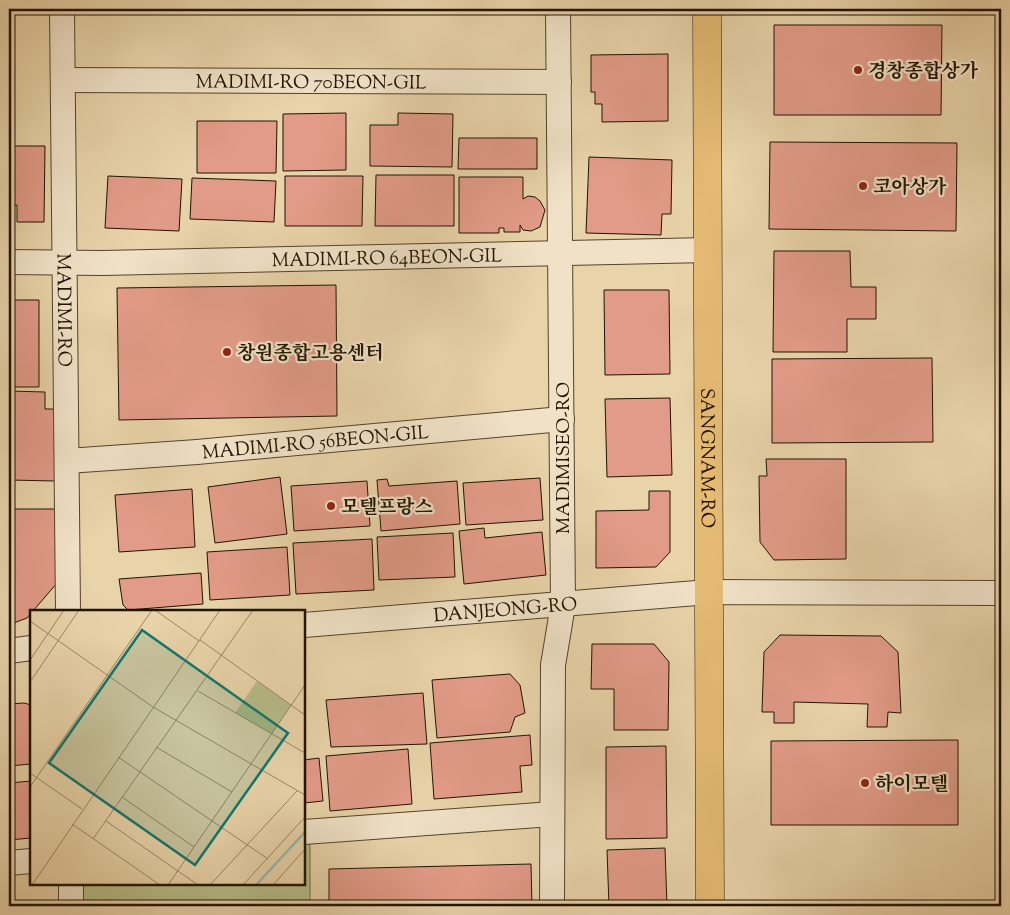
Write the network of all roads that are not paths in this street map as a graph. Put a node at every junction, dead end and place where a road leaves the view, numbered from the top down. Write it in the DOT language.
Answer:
graph roads {
  1 [pos="62,9"];
  2 [pos="558,9"];
  3 [pos="707,9"];
  4 [pos="63,80"];
  5 [pos="559,82"];
  6 [pos="708,250"];
  7 [pos="560,253"];
  8 [pos="9,262"];
  9 [pos="65,264"];
  10 [pos="562,419"];
  11 [pos="67,460"];
  12 [pos="709,592"];
  13 [pos="1001,593"];
  14 [pos="563,605"];
  15 [pos="68,610"];
  16 [pos="305,625"];
  17 [pos="30,648"];
  18 [pos="9,650"];
  19 [pos="552,814"];
  20 [pos="305,832"];
  21 [pos="30,862"];
  22 [pos="9,863"];
  23 [pos="71,885"];
  24 [pos="71,906"];
  25 [pos="552,906"];
  26 [pos="710,906"];
  1 -- 4 [label="street, MADIMI-RO"];
  2 -- 5 [label="street, MADIMISEO-RO"];
  3 -- 6 [label="main road, SANGNAM-RO"];
  4 -- 5 [label="street, MADIMI-RO 70BEON-GIL"];
  4 -- 9 [label="street, MADIMI-RO"];
  5 -- 7 [label="street, MADIMISEO-RO"];
  6 -- 7 [label="street, MADIMI-RO 64BEON-GIL"];
  6 -- 12 [label="main road, SANGNAM-RO"];
  7 -- 9 [label="street, MADIMI-RO 64BEON-GIL"];
  7 -- 10 [label="street, MADIMISEO-RO"];
  8 -- 9 [label="street, MADIMI-RO 64BEON-GIL"];
  9 -- 11 [label="street, MADIMI-RO"];
  10 -- 11 [label="street, MADIMI-RO 56BEON-GIL"];
  10 -- 14 [label="street, MADIMISEO-RO"];
  11 -- 15 [label="street, MADIMI-RO"];
  12 -- 13 [label="street, DANJEONG-RO"];
  12 -- 14 [label="street, DANJEONG-RO"];
  12 -- 26 [label="main road, SANGNAM-RO"];
  14 -- 16 [label="street, DANJEONG-RO"];
  14 -- 19 [label="street, MADIMISEO-RO"];
  17 -- 18 [label="street"];
  19 -- 20 [label="street"];
  19 -- 25 [label="street, MADIMISEO-RO"];
  21 -- 22 [label="street"];
  23 -- 24 [label="street"];
}
